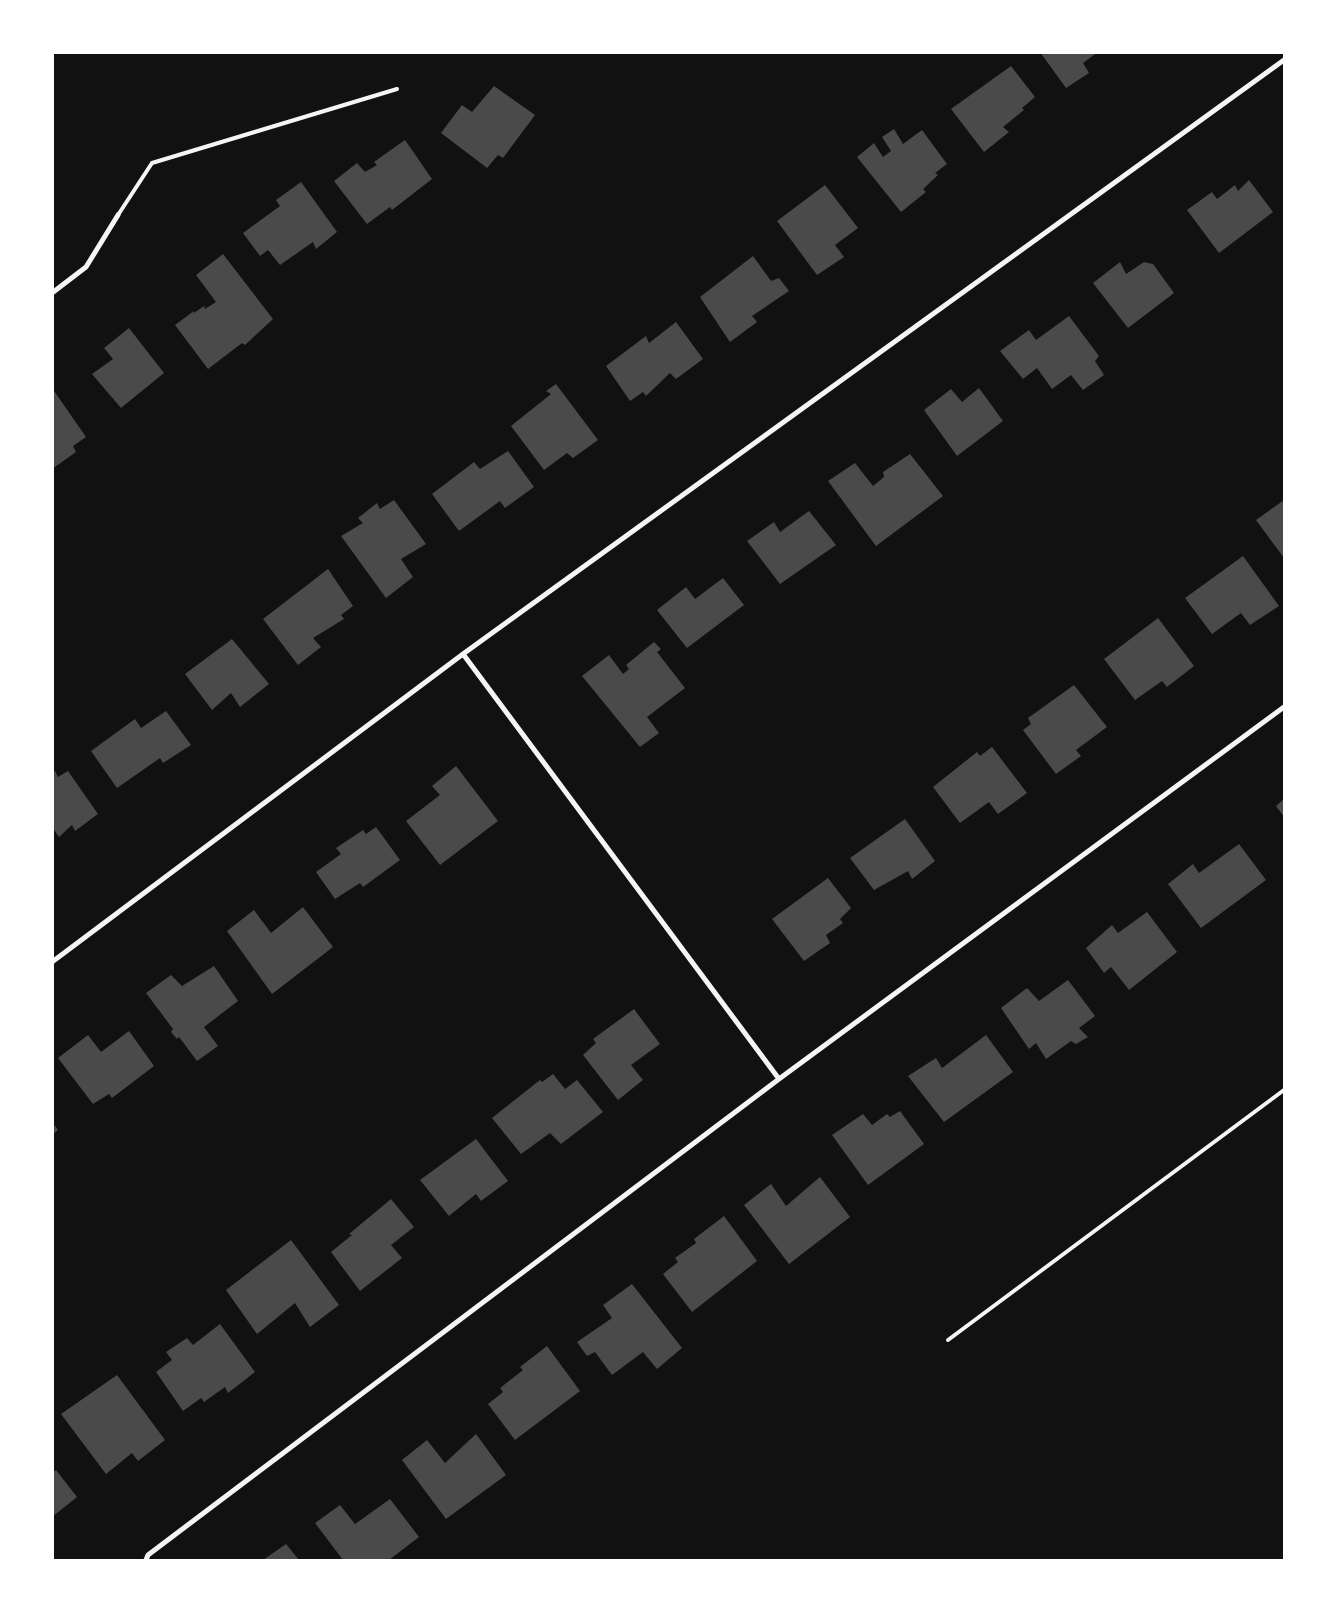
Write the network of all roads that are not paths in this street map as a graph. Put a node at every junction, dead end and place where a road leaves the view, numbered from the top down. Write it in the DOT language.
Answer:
graph roads {
  1 [pos="1284,60"];
  2 [pos="397,89"];
  3 [pos="118,215"];
  4 [pos="52,293"];
  5 [pos="463,654"];
  6 [pos="1284,707"];
  7 [pos="52,962"];
  8 [pos="779,1079"];
  9 [pos="1284,1090"];
  10 [pos="948,1340"];
  11 [pos="146,1560"];
  1 -- 5 [label="street"];
  2 -- 3 [label="lane"];
  3 -- 4 [label="street"];
  5 -- 7 [label="street"];
  5 -- 8 [label="street"];
  6 -- 8 [label="street"];
  8 -- 11 [label="street"];
  9 -- 10 [label="lane"];
}
